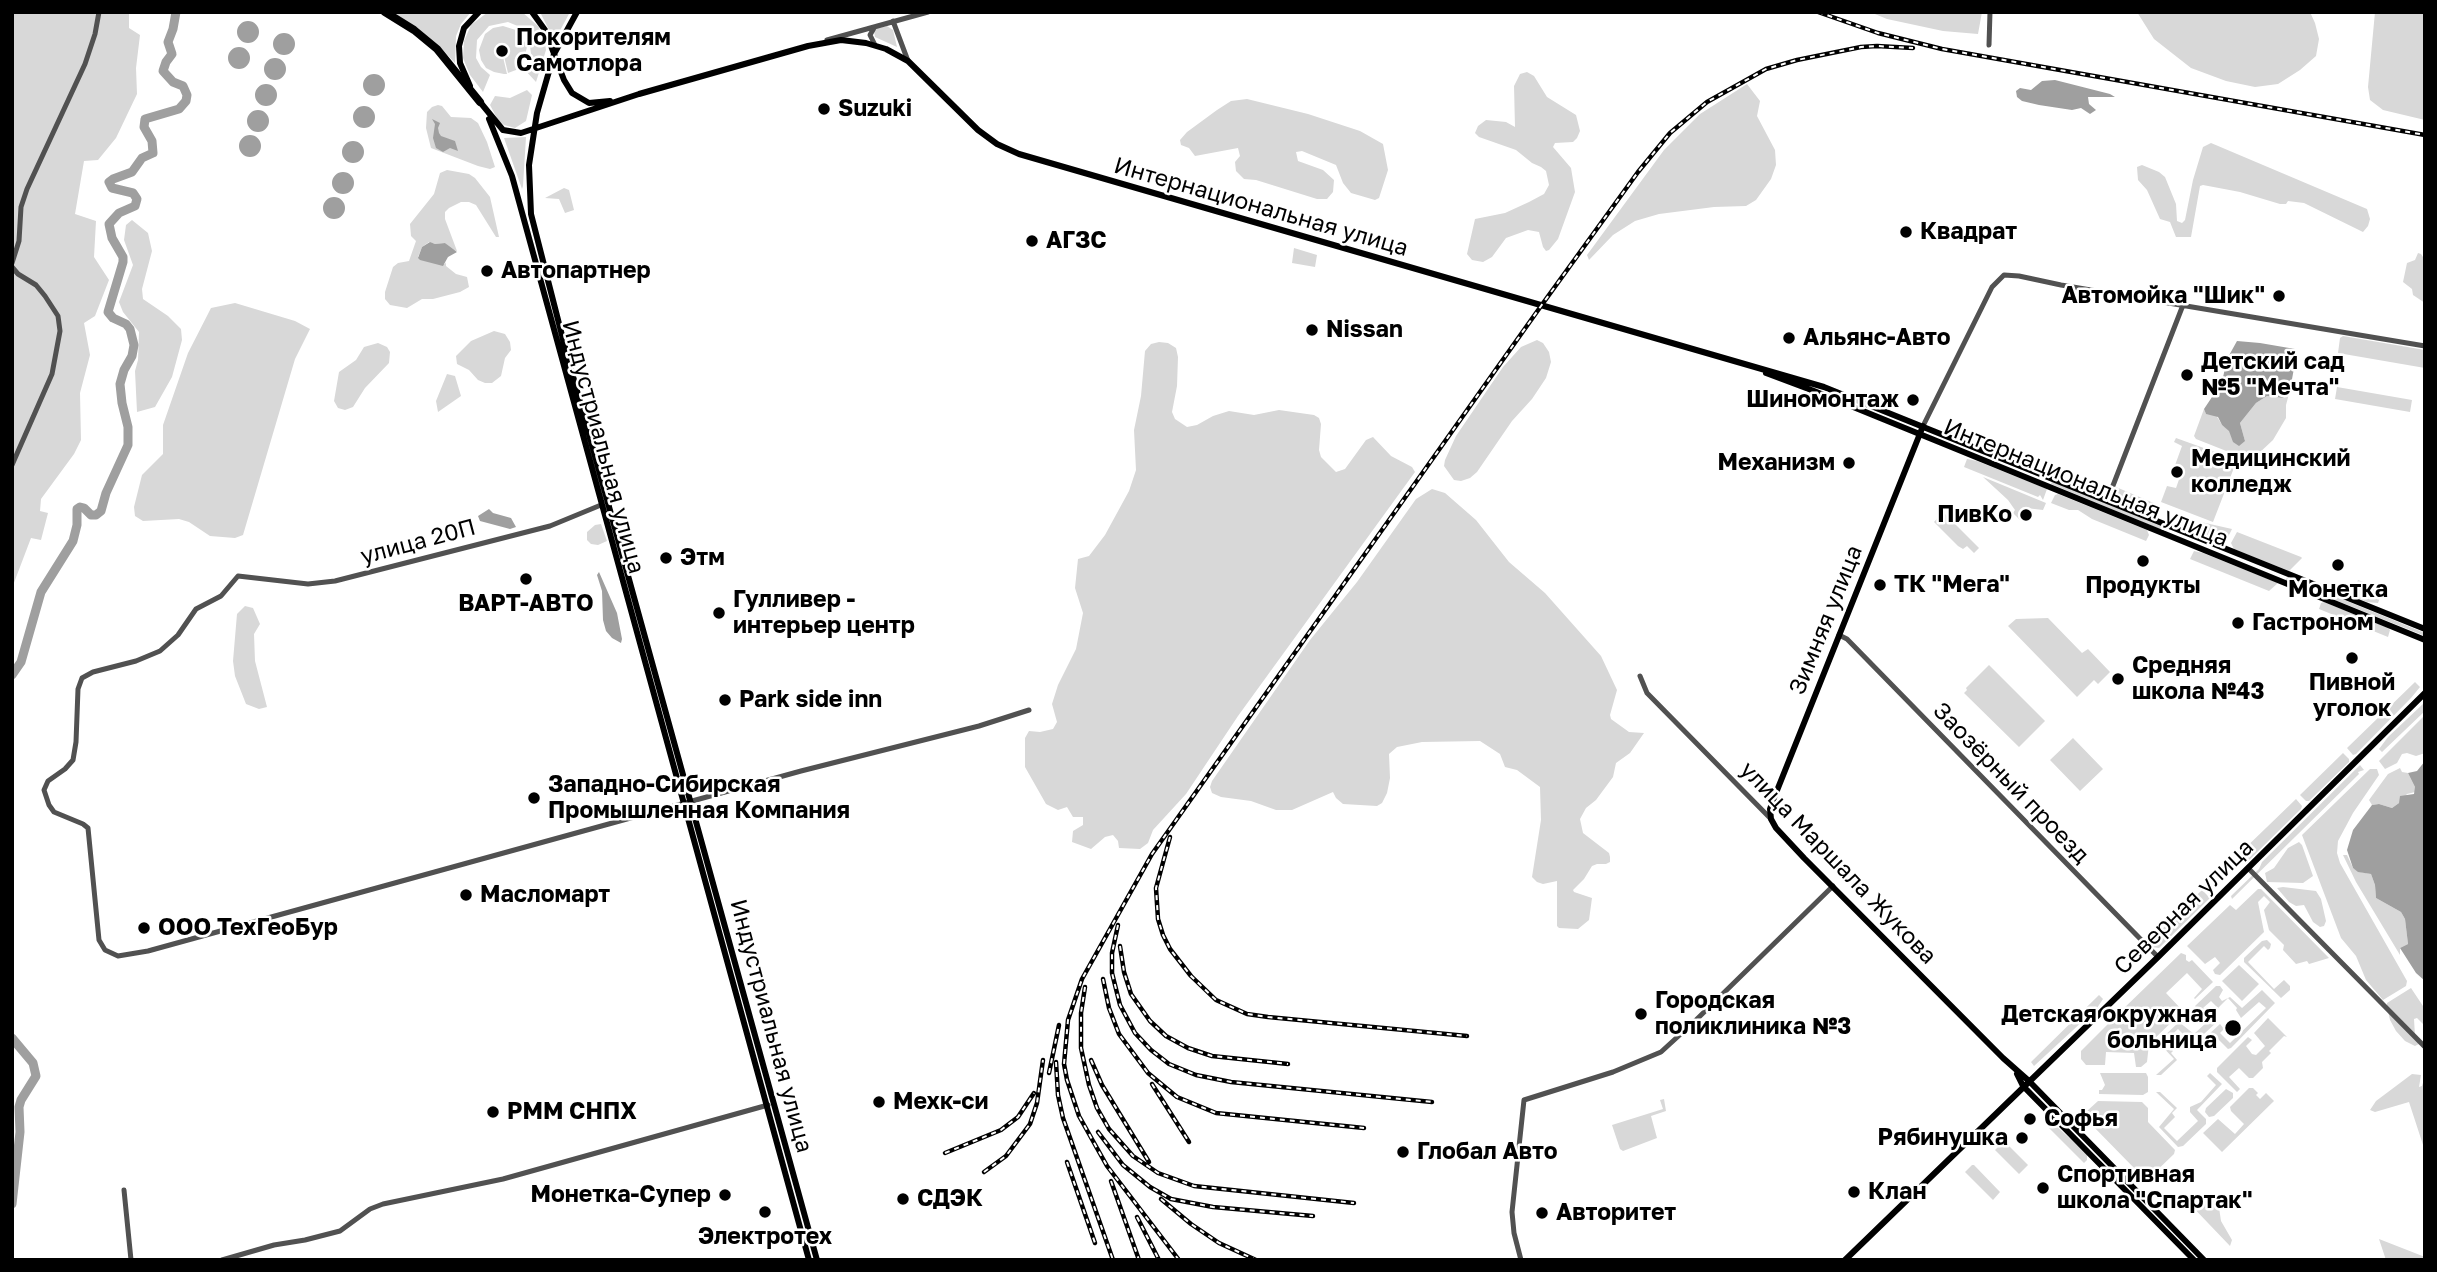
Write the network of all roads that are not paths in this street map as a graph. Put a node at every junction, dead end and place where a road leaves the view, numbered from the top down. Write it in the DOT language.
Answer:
graph roads {
  1 [pos="99,12"];
  2 [pos="385,12"];
  3 [pos="479,12"];
  4 [pos="532,12"];
  5 [pos="577,12"];
  6 [pos="928,12"];
  7 [pos="1990,12"];
  8 [pos="893,21"];
  9 [pos="876,26"];
  10 [pos="874,45"];
  11 [pos="1989,45"];
  12 [pos="808,46"];
  13 [pos="901,46"];
  14 [pos="891,52"];
  15 [pos="554,54"];
  16 [pos="908,61"];
  17 [pos="639,94"];
  18 [pos="480,102"];
  19 [pos="533,129"];
  20 [pos="12,265"];
  21 [pos="2183,305"];
  22 [pos="2425,346"];
  23 [pos="1734,362"];
  24 [pos="1923,426"];
  25 [pos="1919,435"];
  26 [pos="2007,460"];
  27 [pos="12,465"];
  28 [pos="2003,468"];
  29 [pos="2108,501"];
  30 [pos="601,505"];
  31 [pos="2226,549"];
  32 [pos="2222,558"];
  33 [pos="2425,629"];
  34 [pos="1839,635"];
  35 [pos="2425,640"];
  36 [pos="1640,676"];
  37 [pos="2425,694"];
  38 [pos="1029,710"];
  39 [pos="1774,798"];
  40 [pos="1755,802"];
  41 [pos="692,803"];
  42 [pos="683,805"];
  43 [pos="1762,809"];
  44 [pos="1771,819"];
  45 [pos="2248,868"];
  46 [pos="1833,886"];
  47 [pos="2158,957"];
  48 [pos="2425,1048"];
  49 [pos="2026,1083"];
  50 [pos="775,1103"];
  51 [pos="767,1105"];
  52 [pos="2055,1113"];
  53 [pos="124,1190"];
  54 [pos="131,1260"];
  55 [pos="222,1260"];
  56 [pos="809,1260"];
  57 [pos="817,1260"];
  58 [pos="1521,1260"];
  59 [pos="1844,1260"];
  60 [pos="2194,1260"];
  61 [pos="2204,1260"];
  1 -- 20 [label="street"];
  2 -- 18 [label="highway"];
  3 -- 18 [label="main road"];
  4 -- 15 [label="main road"];
  5 -- 15 [label="main road, Индустриальная улица"];
  6 -- 8 [label="street"];
  7 -- 11 [label="street"];
  8 -- 9 [label="street"];
  8 -- 13 [label="street"];
  9 -- 10 [label="street"];
  9 -- 12 [label="street"];
  10 -- 12 [label="main road, Интернациональная улица"];
  10 -- 14 [label="main road, Интернациональная улица"];
  12 -- 17 [label="main road, Интернациональная улица"];
  13 -- 14 [label="street"];
  13 -- 16 [label="street"];
  14 -- 16 [label="main road, Интернациональная улица"];
  15 -- 17 [label="main road"];
  15 -- 19 [label="main road, Индустриальная улица"];
  16 -- 23 [label="main road, Интернациональная улица"];
  17 -- 19 [label="main road"];
  18 -- 19 [label="main road"];
  18 -- 30 [label="main road, Индустриальная улица"];
  19 -- 41 [label="main road, Индустриальная улица"];
  20 -- 27 [label="street"];
  21 -- 22 [label="street"];
  21 -- 24 [label="street"];
  21 -- 29 [label="street"];
  23 -- 24 [label="main road, Интернациональная улица"];
  23 -- 25 [label="main road, Интернациональная улица"];
  24 -- 25 [label="main road, Зимняя улица"];
  24 -- 26 [label="main road, Интернациональная улица"];
  25 -- 28 [label="main road, Интернациональная улица"];
  25 -- 34 [label="main road, Зимняя улица"];
  26 -- 28 [label="main road"];
  26 -- 29 [label="main road, Интернациональная улица"];
  28 -- 32 [label="main road, Интернациональная улица"];
  29 -- 31 [label="main road, Интернациональная улица"];
  30 -- 42 [label="main road, Индустриальная улица"];
  30 -- 42 [label="street, улица 20П"];
  31 -- 32 [label="main road"];
  31 -- 33 [label="main road, Интернациональная улица"];
  32 -- 35 [label="main road, Интернациональная улица"];
  34 -- 39 [label="main road, Зимняя улица"];
  34 -- 47 [label="street, Заозёрный проезд"];
  36 -- 40 [label="street, улица Маршала Жукова"];
  37 -- 45 [label="main road, Северная улица"];
  38 -- 41 [label="street"];
  39 -- 40 [label="street"];
  39 -- 43 [label="street"];
  39 -- 44 [label="main road, Зимняя улица"];
  40 -- 43 [label="street, улица Маршала Жукова"];
  41 -- 42 [label="street"];
  41 -- 50 [label="main road, Индустриальная улица"];
  42 -- 51 [label="main road, Индустриальная улица"];
  43 -- 44 [label="street, улица Маршала Жукова"];
  44 -- 46 [label="main road, улица Маршала Жукова"];
  45 -- 47 [label="main road, Северная улица"];
  45 -- 48 [label="street"];
  46 -- 49 [label="main road, улица Маршала Жукова"];
  46 -- 58 [label="street"];
  47 -- 49 [label="main road, Северная улица"];
  49 -- 52 [label="main road, улица Маршала Жукова"];
  49 -- 59 [label="main road, Северная улица"];
  50 -- 51 [label="street"];
  50 -- 57 [label="main road, Индустриальная улица"];
  51 -- 55 [label="street"];
  51 -- 56 [label="main road, Индустриальная улица"];
  52 -- 60 [label="main road, улица Маршала Жукова"];
  52 -- 61 [label="main road, улица Маршала Жукова"];
  53 -- 54 [label="street"];
}
